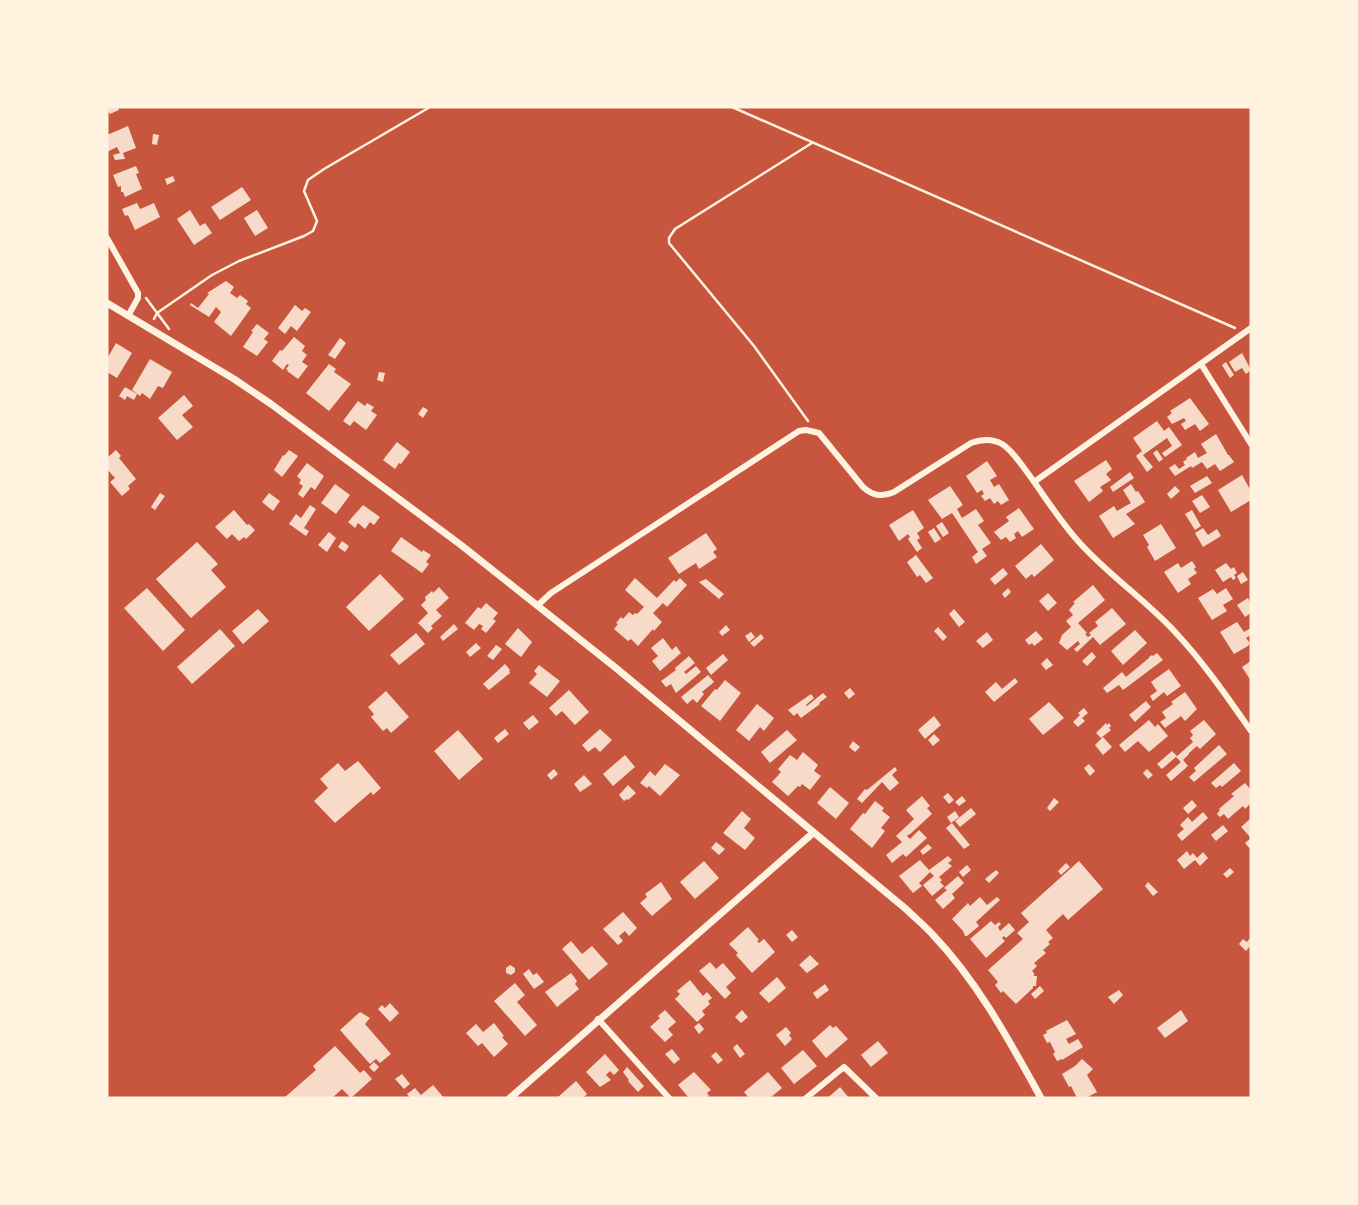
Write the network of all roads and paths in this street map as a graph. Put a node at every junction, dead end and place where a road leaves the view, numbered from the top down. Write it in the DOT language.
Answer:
graph roads {
  1 [pos="430,107"];
  2 [pos="732,107"];
  3 [pos="812,143"];
  4 [pos="107,238"];
  5 [pos="144,295"];
  6 [pos="107,303"];
  7 [pos="157,313"];
  8 [pos="128,316"];
  9 [pos="148,328"];
  10 [pos="1248,330"];
  11 [pos="171,331"];
  12 [pos="1200,364"];
  13 [pos="813,431"];
  14 [pos="1251,444"];
  15 [pos="1034,482"];
  16 [pos="538,605"];
  17 [pos="1251,713"];
  18 [pos="1242,718"];
  19 [pos="1251,731"];
  20 [pos="813,833"];
  21 [pos="598,1019"];
  22 [pos="510,1098"];
  23 [pos="669,1098"];
  24 [pos="806,1098"];
  25 [pos="876,1098"];
  26 [pos="1041,1098"];
  1 -- 7 [label="path"];
  2 -- 3 [label="path"];
  3 -- 10 [label="path"];
  3 -- 13 [label="path"];
  4 -- 8 [label="street"];
  5 -- 7 [label="path"];
  6 -- 8 [label="street"];
  7 -- 9 [label="path"];
  7 -- 11 [label="path"];
  8 -- 9 [label="street"];
  9 -- 16 [label="street"];
  10 -- 12 [label="street"];
  12 -- 14 [label="street"];
  12 -- 15 [label="street"];
  13 -- 15 [label="street"];
  13 -- 16 [label="street"];
  15 -- 18 [label="street"];
  16 -- 20 [label="street"];
  17 -- 18 [label="street"];
  18 -- 19 [label="street"];
  20 -- 21 [label="street"];
  20 -- 26 [label="street"];
  21 -- 22 [label="street"];
  21 -- 23 [label="street"];
  24 -- 25 [label="street"];
}
